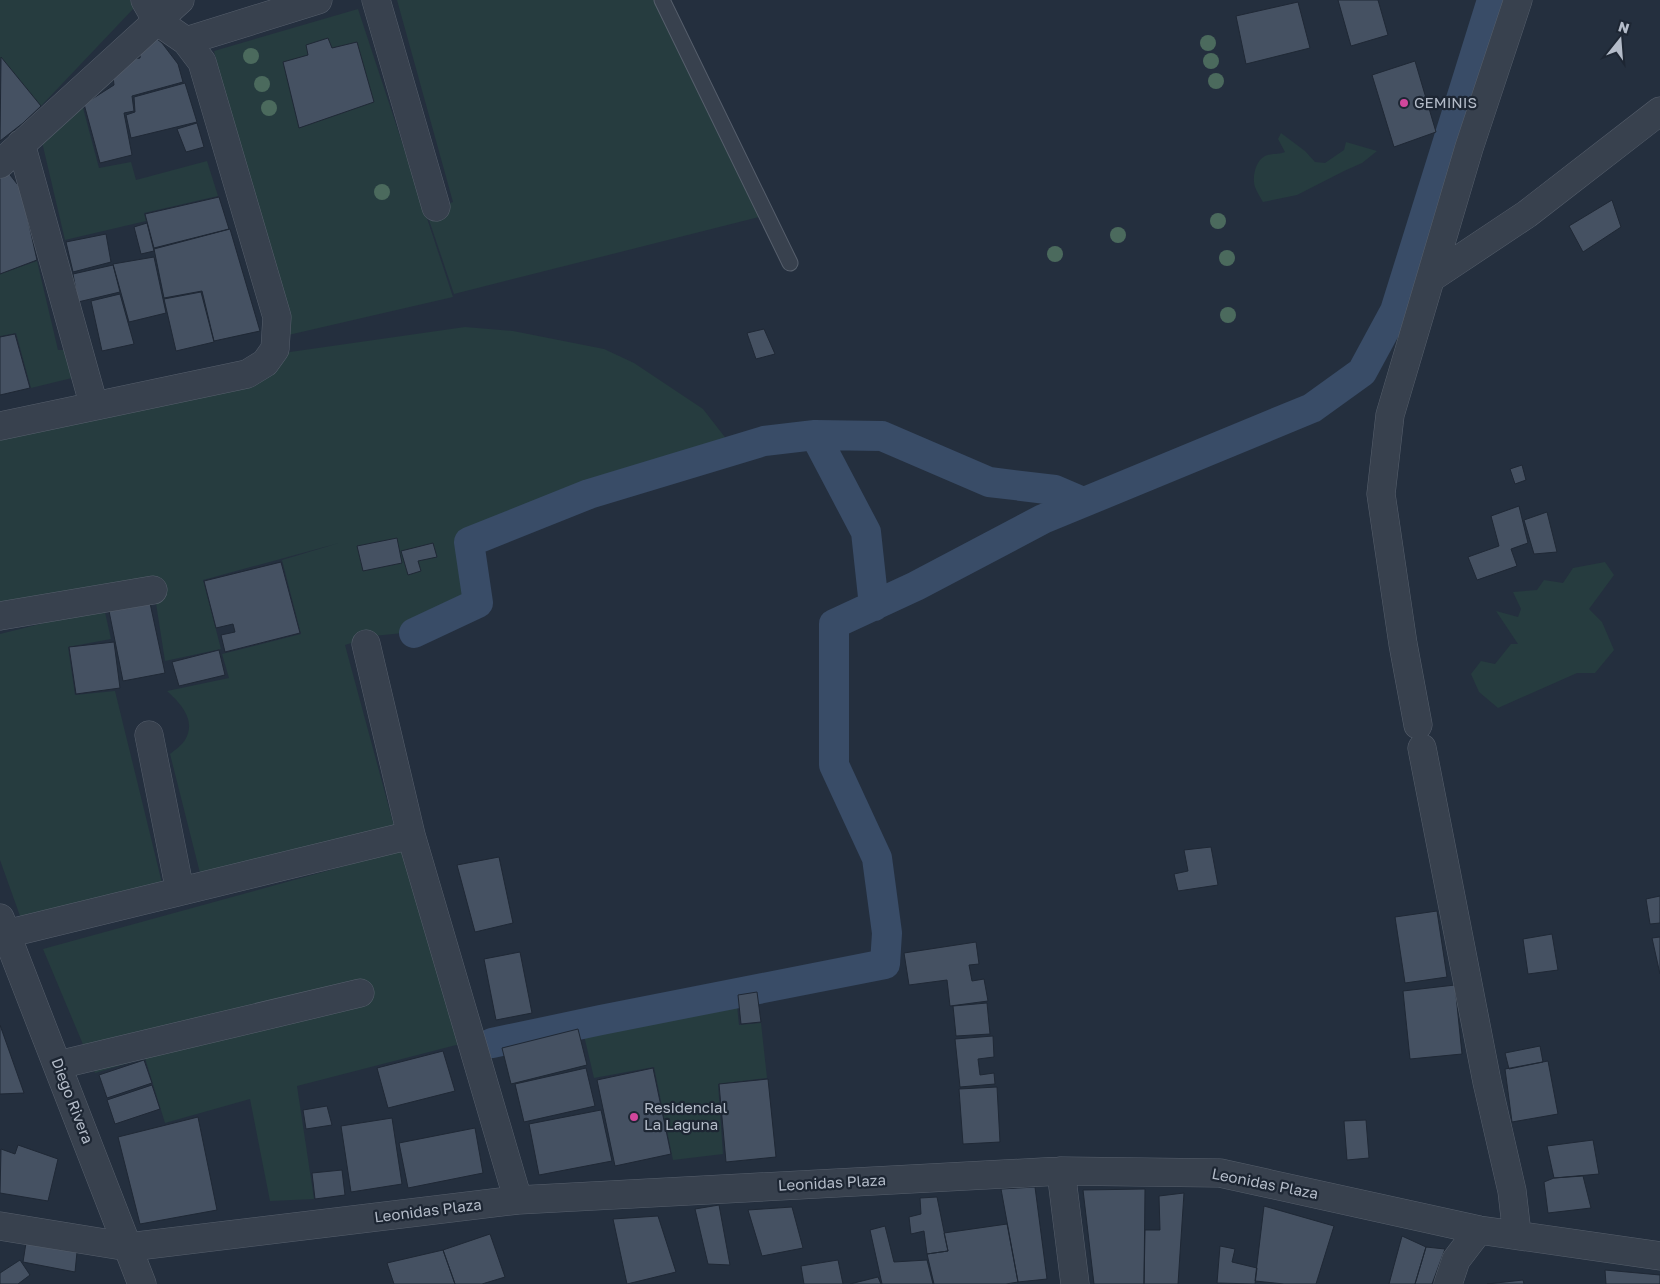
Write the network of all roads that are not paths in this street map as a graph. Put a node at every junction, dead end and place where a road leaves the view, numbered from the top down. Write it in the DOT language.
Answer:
graph roads {
  1 [pos="180,0"];
  2 [pos="318,0"];
  3 [pos="376,0"];
  4 [pos="662,0"];
  5 [pos="1518,0"];
  6 [pos="151,10"];
  7 [pos="186,41"];
  8 [pos="1660,111"];
  9 [pos="22,144"];
  10 [pos="0,164"];
  11 [pos="436,206"];
  12 [pos="790,263"];
  13 [pos="1431,278"];
  14 [pos="94,406"];
  15 [pos="0,426"];
  16 [pos="153,590"];
  17 [pos="0,616"];
  18 [pos="366,644"];
  19 [pos="149,735"];
  20 [pos="411,835"];
  21 [pos="180,891"];
  22 [pos="3,926"];
  23 [pos="360,993"];
  24 [pos="58,1065"];
  25 [pos="1062,1171"];
  26 [pos="518,1200"];
  27 [pos="12,1228"];
  28 [pos="1479,1230"];
  29 [pos="1517,1234"];
  30 [pos="0,1245"];
  31 [pos="129,1248"];
  32 [pos="1660,1256"];
  33 [pos="142,1284"];
  34 [pos="1075,1284"];
  35 [pos="1448,1284"];
  1 -- 6 [label="street"];
  2 -- 7 [label="street"];
  3 -- 11 [label="street"];
  4 -- 12 [label="lane"];
  5 -- 13 [label="street"];
  6 -- 7 [label="street"];
  6 -- 9 [label="street"];
  7 -- 14 [label="street"];
  8 -- 13 [label="street"];
  9 -- 10 [label="street"];
  9 -- 14 [label="street"];
  13 -- 29 [label="street"];
  14 -- 15 [label="street"];
  16 -- 17 [label="street"];
  18 -- 20 [label="street"];
  19 -- 21 [label="street"];
  20 -- 21 [label="street"];
  20 -- 26 [label="street"];
  21 -- 22 [label="street"];
  22 -- 24 [label="street, Diego Rivera"];
  23 -- 24 [label="street"];
  24 -- 31 [label="street, Diego Rivera"];
  25 -- 26 [label="street, Leonidas Plaza"];
  25 -- 28 [label="street, Leonidas Plaza"];
  25 -- 34 [label="street"];
  26 -- 31 [label="street, Leonidas Plaza"];
  27 -- 30 [label="street"];
  27 -- 31 [label="street, Leonidas Plaza"];
  28 -- 29 [label="street, Leonidas Plaza"];
  28 -- 35 [label="street"];
  29 -- 32 [label="street, Leonidas Plaza"];
  31 -- 33 [label="street, Diego Rivera"];
}
